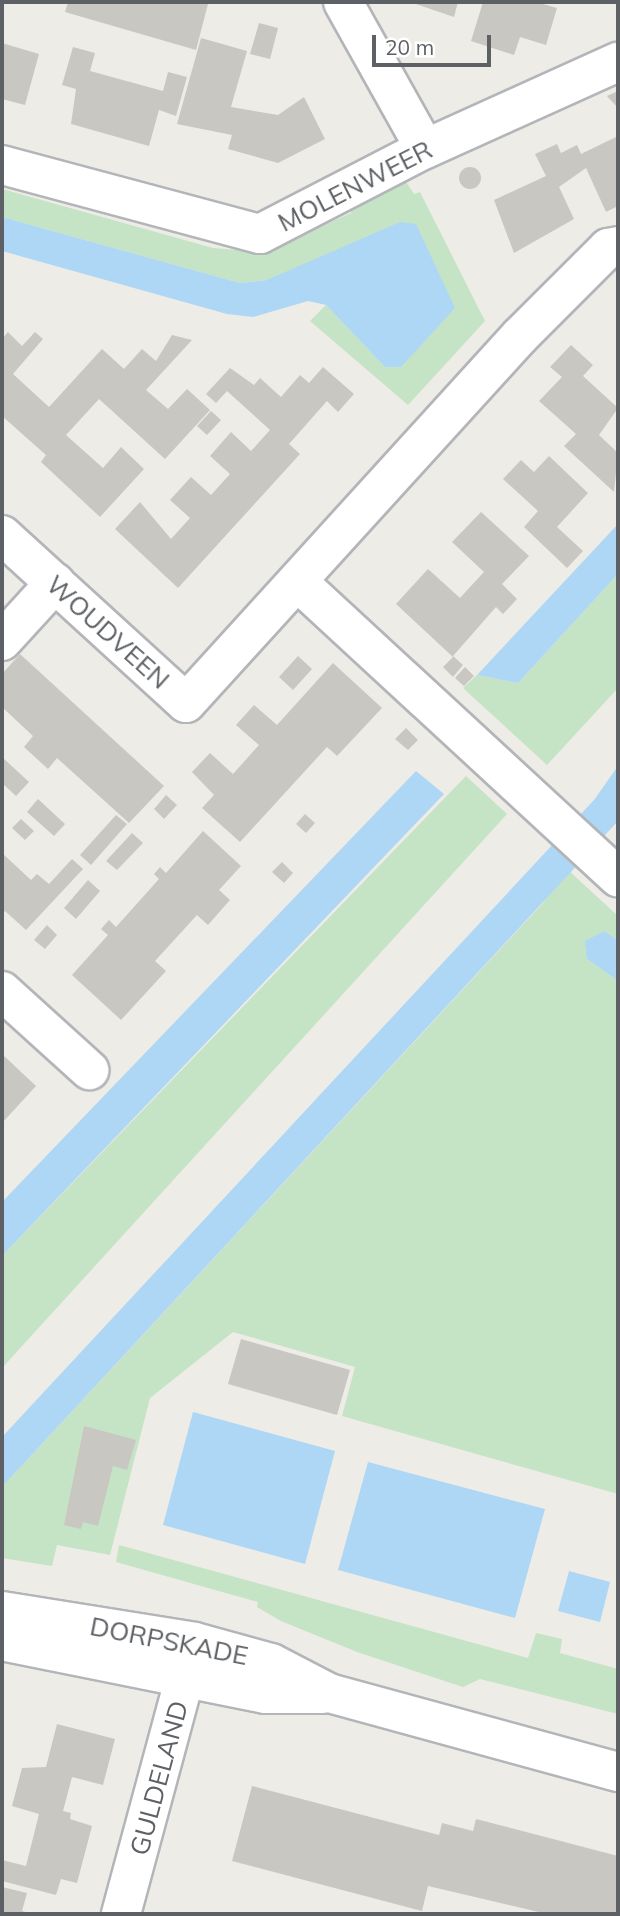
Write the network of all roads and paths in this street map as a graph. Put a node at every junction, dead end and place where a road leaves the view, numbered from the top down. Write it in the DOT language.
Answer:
graph roads {
  1 [pos="345,2"];
  2 [pos="618,62"];
  3 [pos="425,149"];
  4 [pos="2,164"];
  5 [pos="618,246"];
  6 [pos="2,536"];
  7 [pos="55,583"];
  8 [pos="299,583"];
  9 [pos="2,641"];
  10 [pos="608,867"];
  11 [pos="2,991"];
  12 [pos="89,1070"];
  13 [pos="2,1611"];
  14 [pos="2,1641"];
  15 [pos="195,1642"];
  16 [pos="186,1679"];
  17 [pos="329,1693"];
  18 [pos="618,1772"];
  19 [pos="121,1914"];
  1 -- 3 [label="street"];
  2 -- 3 [label="street, MOLENWEER"];
  3 -- 4 [label="street, MOLENWEER"];
  5 -- 8 [label="street, WOUDVEEN"];
  6 -- 7 [label="street, WOUDVEEN"];
  7 -- 8 [label="street, WOUDVEEN"];
  7 -- 9 [label="street"];
  8 -- 10 [label="street"];
  11 -- 12 [label="street"];
  13 -- 15 [label="street, DORPSKADE"];
  14 -- 16 [label="street, DORPSKADE"];
  15 -- 16 [label="street, GULDELAND"];
  15 -- 17 [label="street, DORPSKADE"];
  16 -- 17 [label="street, DORPSKADE"];
  16 -- 19 [label="street, GULDELAND"];
  17 -- 18 [label="street, DORPSKADE"];
}
